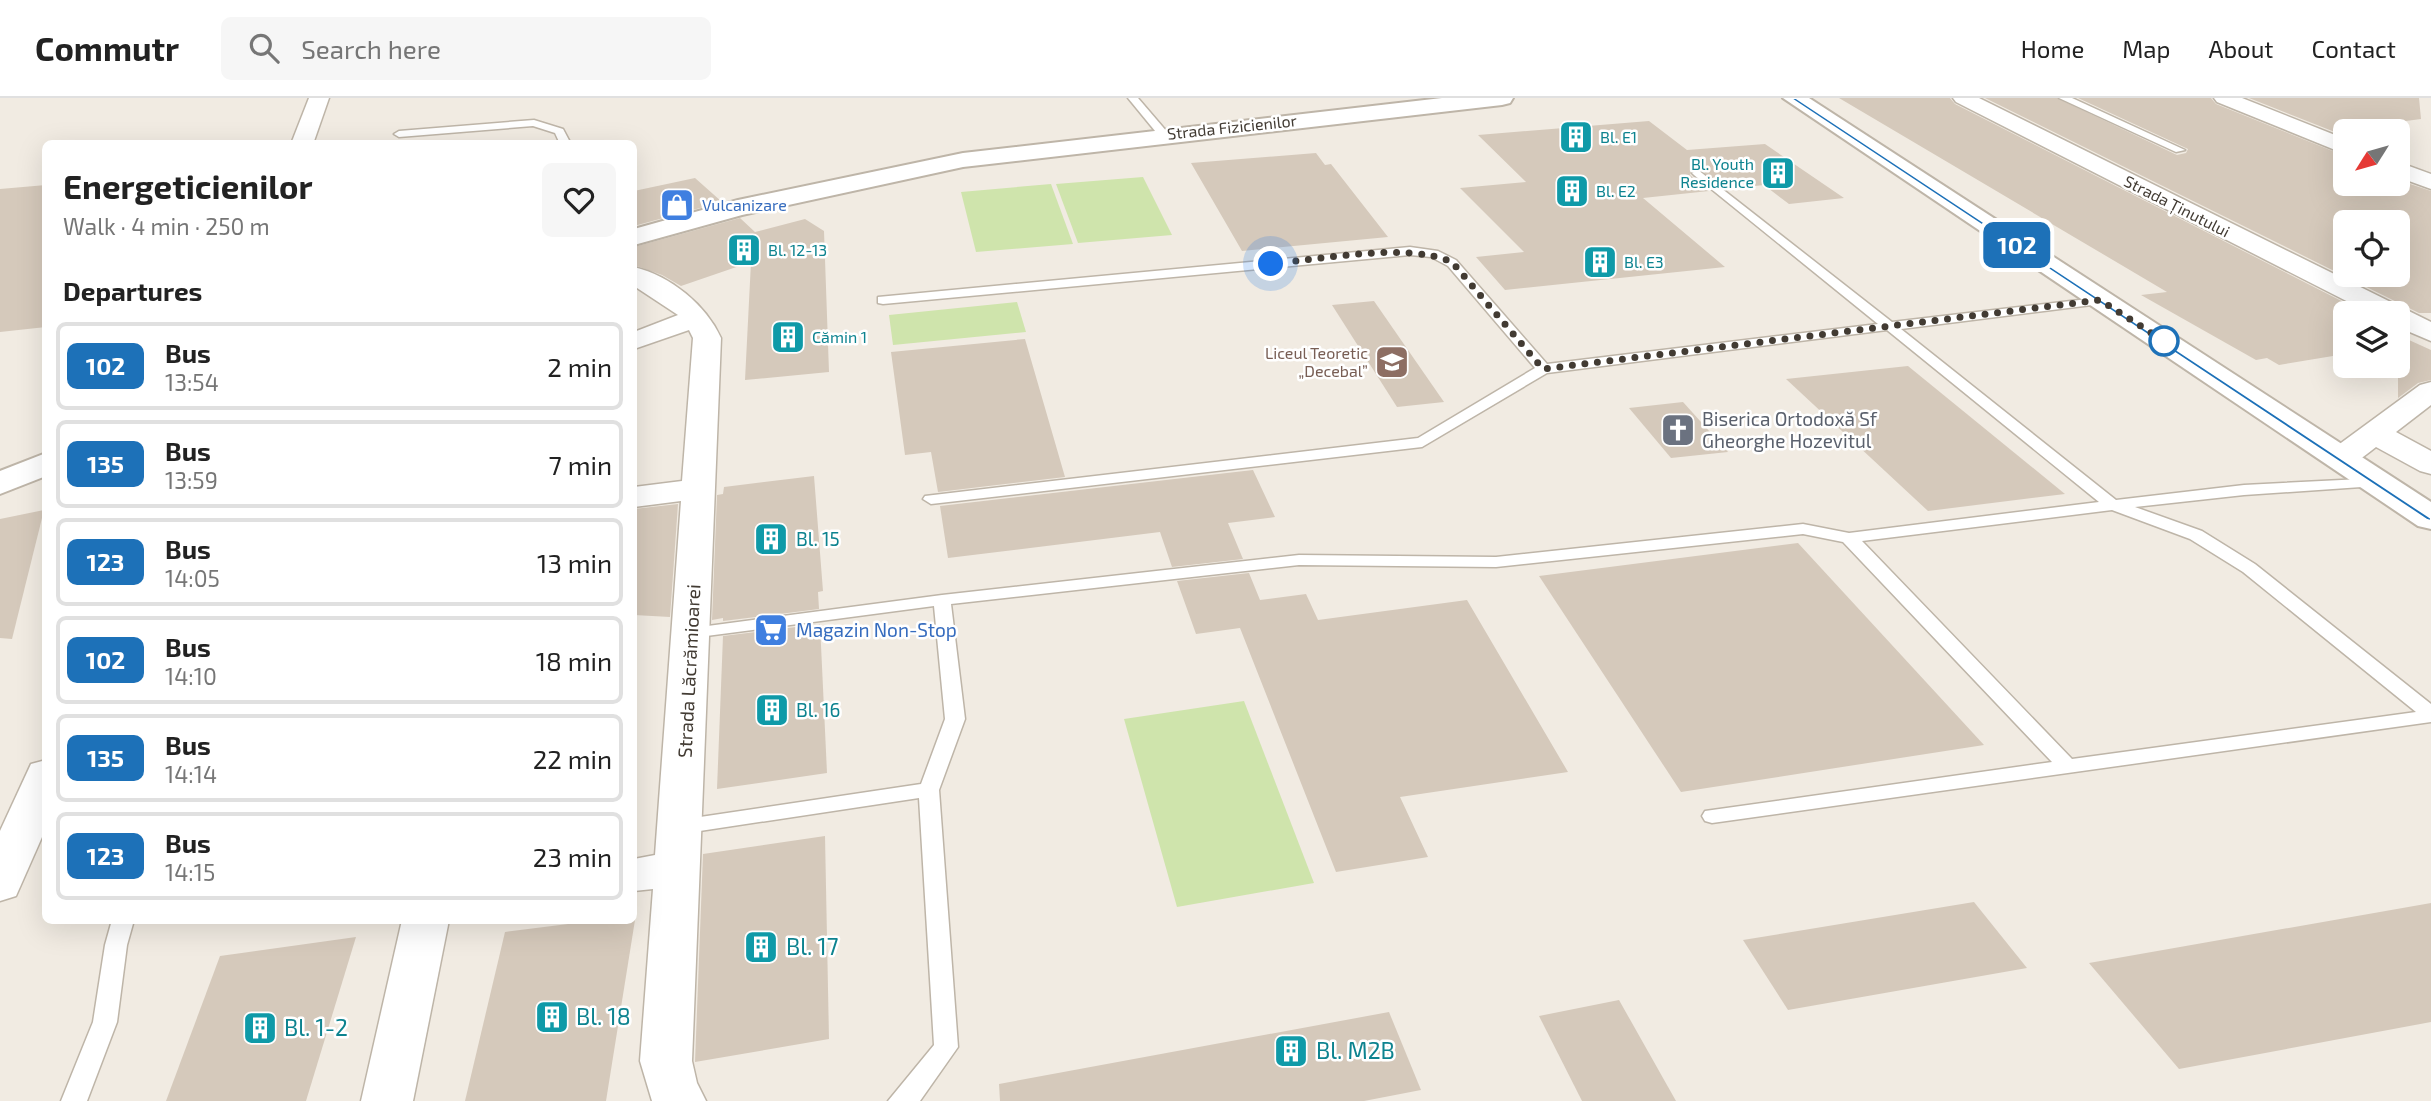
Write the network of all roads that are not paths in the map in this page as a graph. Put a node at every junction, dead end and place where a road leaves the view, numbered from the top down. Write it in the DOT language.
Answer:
graph roads {
  1 [pos="319,98"];
  2 [pos="1133,98"];
  3 [pos="1502,98"];
  4 [pos="1794,98"];
  5 [pos="1963,98"];
  6 [pos="2064,98"];
  7 [pos="2224,98"];
  8 [pos="399,134"];
  9 [pos="1164,135"];
  10 [pos="303,140"];
  11 [pos="564,140"];
  12 [pos="2333,142"];
  13 [pos="2180,150"];
  14 [pos="1698,173"];
  15 [pos="2410,174"];
  16 [pos="2431,182"];
  17 [pos="637,236"];
  18 [pos="637,277"];
  19 [pos="883,300"];
  20 [pos="2100,300"];
  21 [pos="2367,301"];
  22 [pos="692,313"];
  23 [pos="2410,323"];
  24 [pos="1889,326"];
  25 [pos="2431,333"];
  26 [pos="637,340"];
  27 [pos="1543,369"];
  28 [pos="2431,391"];
  29 [pos="2374,433"];
  30 [pos="42,453"];
  31 [pos="2341,458"];
  32 [pos="2431,464"];
  33 [pos="42,465"];
  34 [pos="0,467"];
  35 [pos="2376,481"];
  36 [pos="0,484"];
  37 [pos="700,489"];
  38 [pos="637,497"];
  39 [pos="931,499"];
  40 [pos="2113,505"];
  41 [pos="2431,518"];
  42 [pos="1849,538"];
  43 [pos="942,600"];
  44 [pos="691,633"];
  45 [pos="2431,715"];
  46 [pos="2067,766"];
  47 [pos="42,784"];
  48 [pos="929,790"];
  49 [pos="1712,816"];
  50 [pos="679,847"];
  51 [pos="637,873"];
  52 [pos="0,884"];
  53 [pos="122,924"];
  54 [pos="425,924"];
  55 [pos="74,1101"];
  56 [pos="387,1101"];
  57 [pos="680,1101"];
  58 [pos="901,1101"];
  1 -- 10 [label="street"];
  2 -- 9 [label="lane"];
  3 -- 9 [label="street, Strada Fizicienilor"];
  4 -- 20 [label="street"];
  5 -- 21 [label="street, Strada Ținutului"];
  6 -- 13 [label="lane"];
  7 -- 12 [label="street"];
  8 -- 11 [label="lane"];
  9 -- 17 [label="street, Strada Fizicienilor"];
  14 -- 24 [label="lane"];
  15 -- 16 [label="street"];
  18 -- 22 [label="street"];
  19 -- 27 [label="lane"];
  20 -- 24 [label="lane"];
  20 -- 31 [label="street"];
  22 -- 26 [label="street"];
  22 -- 37 [label="street, Strada Lăcrămioarei"];
  23 -- 25 [label="street"];
  24 -- 27 [label="lane"];
  24 -- 40 [label="lane"];
  27 -- 39 [label="lane"];
  28 -- 29 [label="street"];
  29 -- 31 [label="street"];
  29 -- 32 [label="street"];
  30 -- 34 [label="street"];
  31 -- 35 [label="street"];
  33 -- 36 [label="street"];
  35 -- 40 [label="lane"];
  35 -- 41 [label="street"];
  37 -- 38 [label="street"];
  37 -- 44 [label="street, Strada Lăcrămioarei"];
  40 -- 42 [label="lane"];
  40 -- 45 [label="lane"];
  42 -- 43 [label="lane"];
  42 -- 46 [label="lane"];
  43 -- 44 [label="lane"];
  43 -- 48 [label="lane"];
  44 -- 50 [label="street, Strada Lăcrămioarei"];
  45 -- 46 [label="lane"];
  46 -- 49 [label="lane"];
  47 -- 52 [label="street"];
  48 -- 50 [label="lane"];
  48 -- 58 [label="lane"];
  50 -- 51 [label="street"];
  50 -- 57 [label="street, Strada Lăcrămioarei"];
  53 -- 55 [label="lane"];
  54 -- 56 [label="street"];
}
